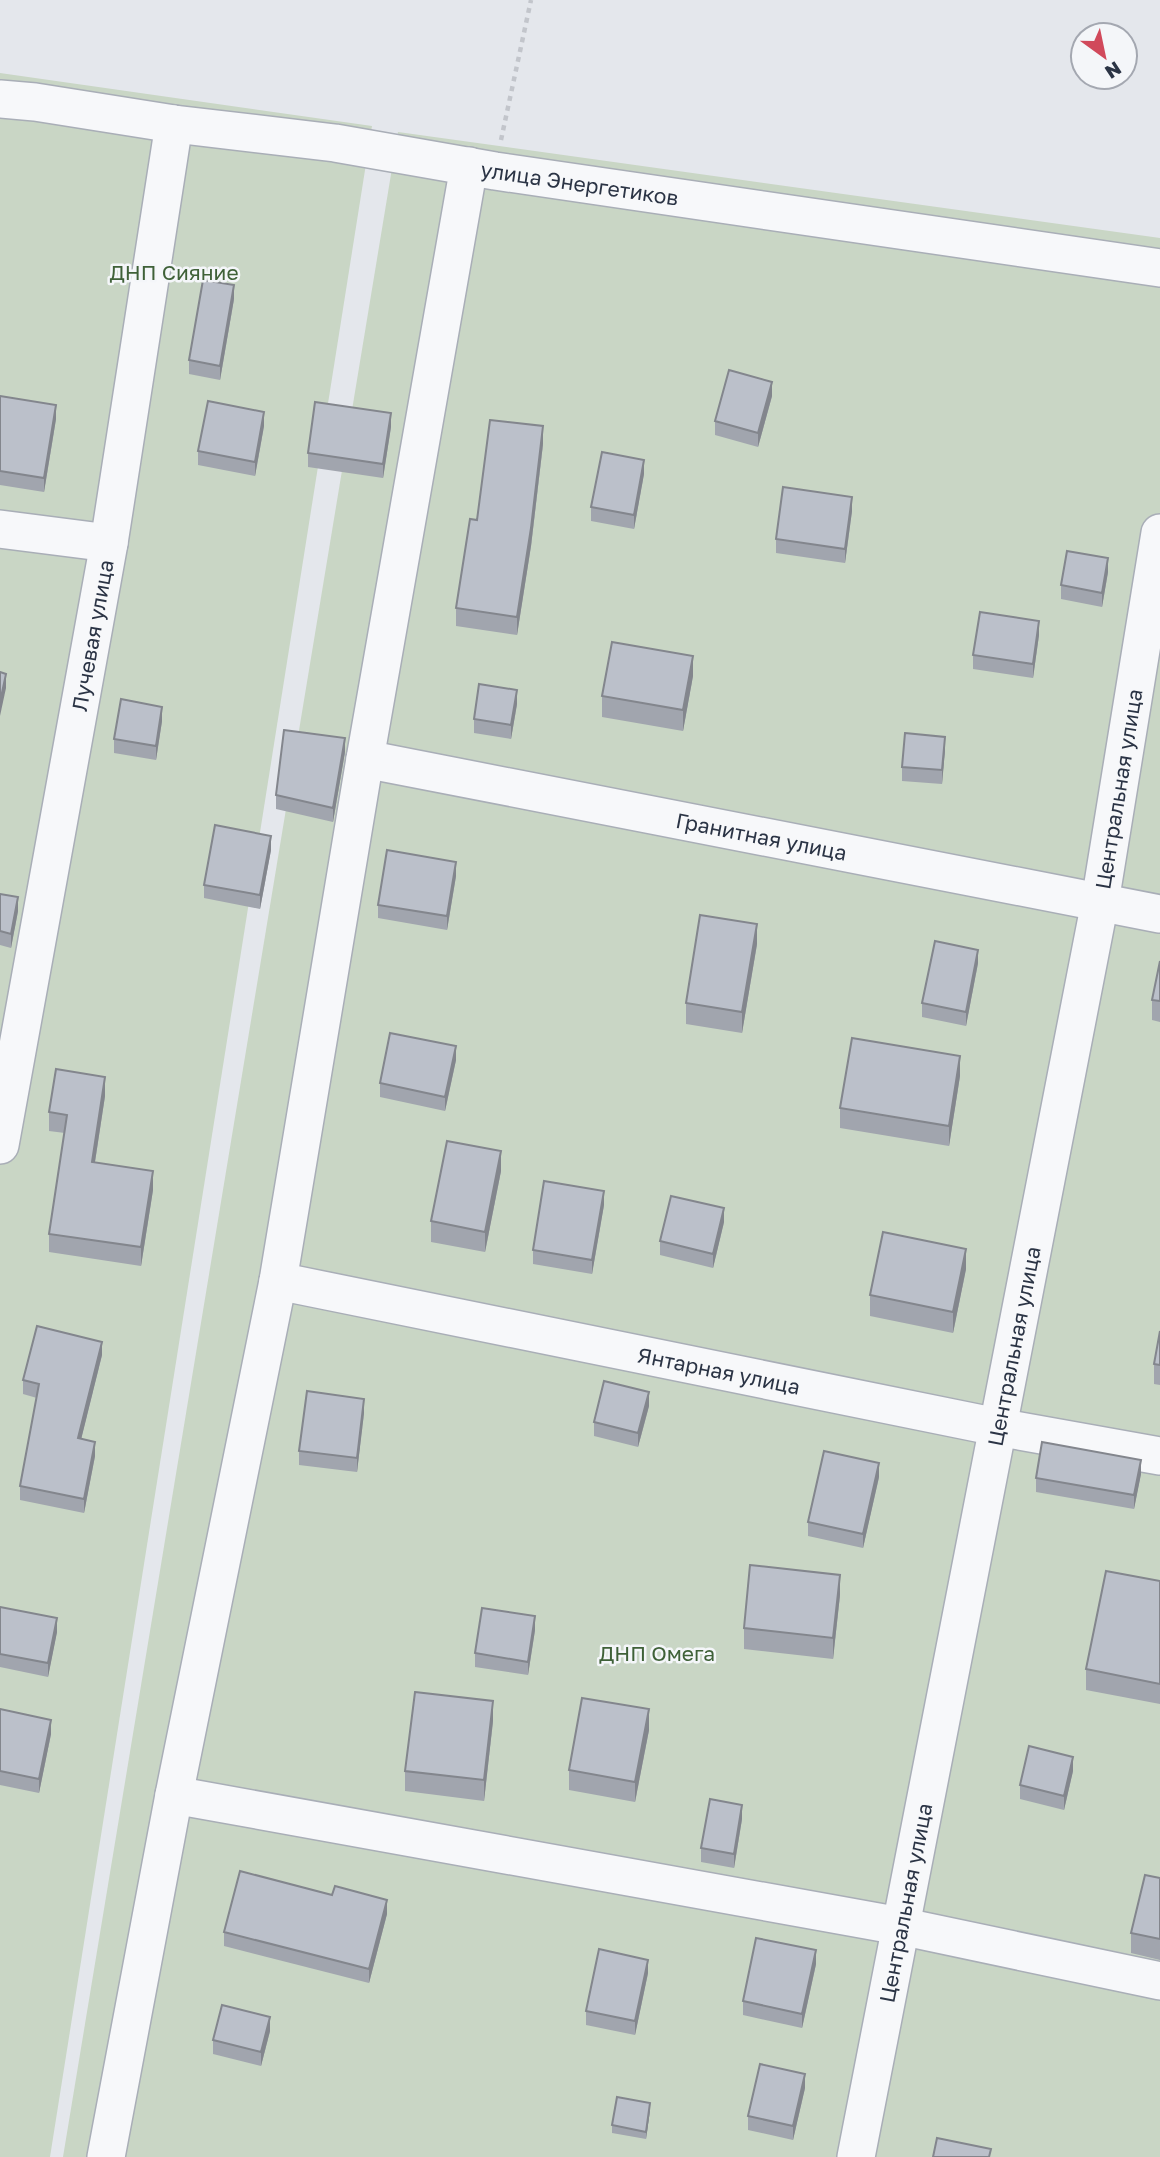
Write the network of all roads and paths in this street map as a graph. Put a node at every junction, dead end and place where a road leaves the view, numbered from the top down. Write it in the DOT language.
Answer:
graph roads {
  1 [pos="531,0"];
  2 [pos="0,99"];
  3 [pos="174,124"];
  4 [pos="482,169"];
  5 [pos="1160,268"];
  6 [pos="0,529"];
  7 [pos="1160,533"];
  8 [pos="109,543"];
  9 [pos="365,759"];
  10 [pos="1100,902"];
  11 [pos="1160,914"];
  12 [pos="0,1145"];
  13 [pos="278,1280"];
  14 [pos="997,1427"];
  15 [pos="1160,1456"];
  16 [pos="174,1795"];
  17 [pos="900,1926"];
  18 [pos="1160,1981"];
  19 [pos="106,2157"];
  20 [pos="856,2157"];
  1 -- 4 [label="path"];
  2 -- 3 [label="street, улица Энергетиков"];
  3 -- 4 [label="street, улица Энергетиков"];
  3 -- 8 [label="street, Лучевая улица"];
  4 -- 5 [label="street, улица Энергетиков"];
  4 -- 9 [label="street"];
  6 -- 8 [label="street"];
  7 -- 10 [label="street, Центральная улица"];
  8 -- 12 [label="street, Лучевая улица"];
  9 -- 10 [label="street, Гранитная улица"];
  9 -- 13 [label="street"];
  10 -- 11 [label="street, Гранитная улица"];
  10 -- 14 [label="street, Центральная улица"];
  13 -- 14 [label="street, Янтарная улица"];
  13 -- 16 [label="street"];
  14 -- 15 [label="street, Янтарная улица"];
  14 -- 17 [label="street, Центральная улица"];
  16 -- 17 [label="street"];
  16 -- 19 [label="street"];
  17 -- 18 [label="street"];
  17 -- 20 [label="street, Центральная улица"];
}
